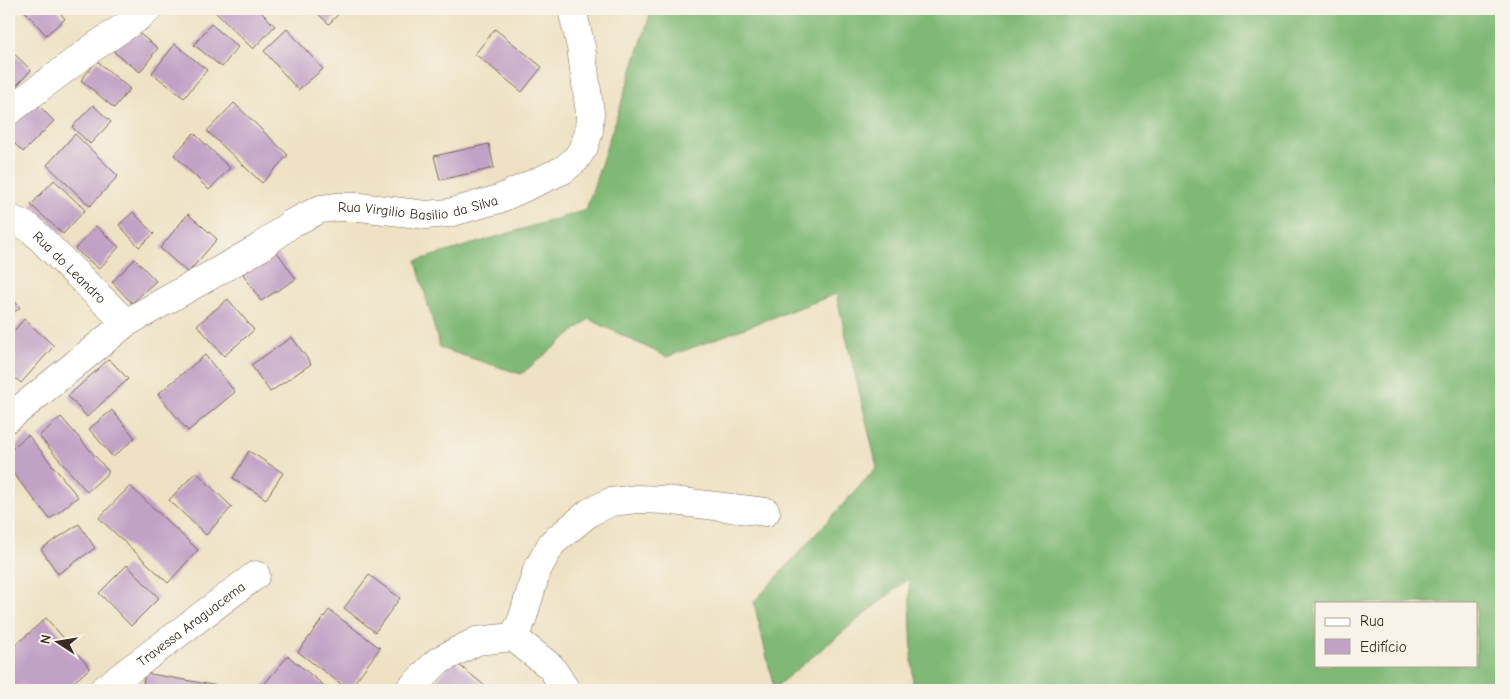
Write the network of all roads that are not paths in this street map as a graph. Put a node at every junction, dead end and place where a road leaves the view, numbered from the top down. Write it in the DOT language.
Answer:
graph roads {
  1 [pos="148,9"];
  2 [pos="572,9"];
  3 [pos="9,110"];
  4 [pos="9,218"];
  5 [pos="126,323"];
  6 [pos="9,418"];
  7 [pos="766,512"];
  8 [pos="256,575"];
  9 [pos="513,637"];
  10 [pos="103,690"];
  11 [pos="409,690"];
  12 [pos="566,690"];
  1 -- 3 [label="street"];
  2 -- 5 [label="street, Rua Virgilio Basilio da Silva"];
  4 -- 5 [label="street, Rua do Leandro"];
  5 -- 6 [label="street, Rua Virgilio Basilio da Silva"];
  7 -- 9 [label="street"];
  8 -- 10 [label="street, Travessa Araguacema"];
  9 -- 11 [label="street"];
  9 -- 12 [label="street"];
}
